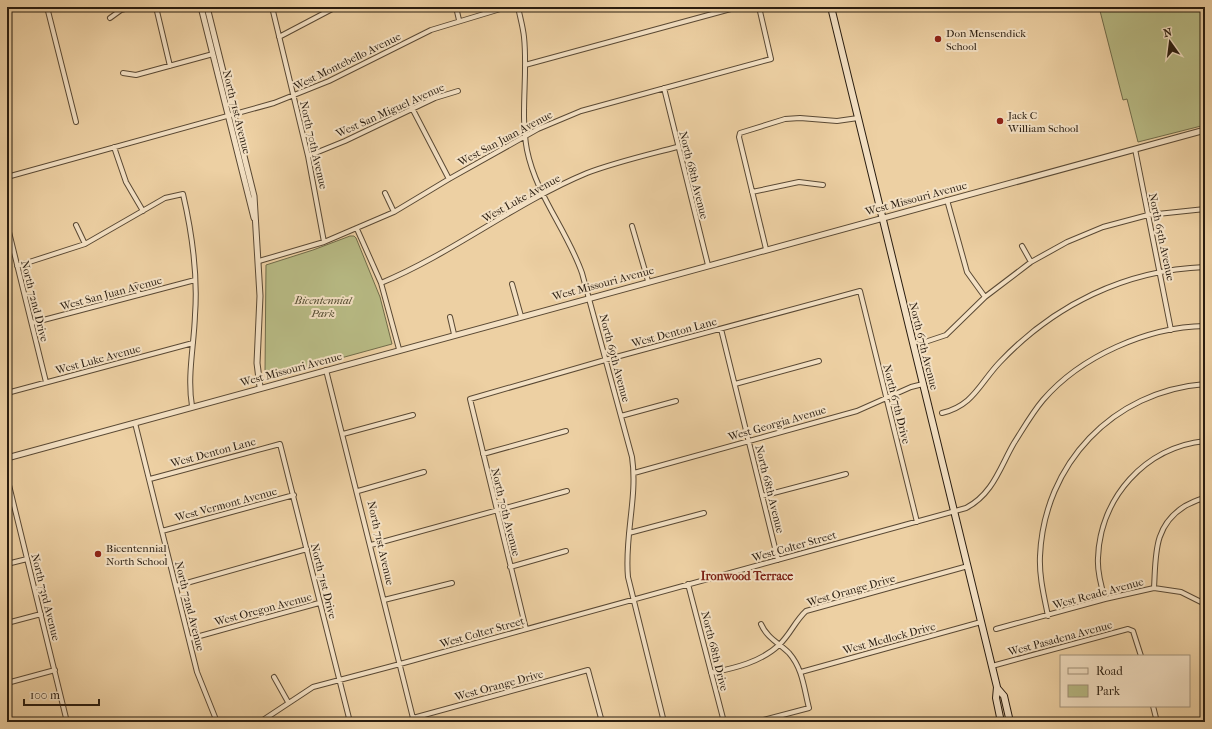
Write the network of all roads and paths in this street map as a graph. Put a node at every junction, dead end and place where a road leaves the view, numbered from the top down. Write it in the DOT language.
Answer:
graph roads {
  1 [pos="47,7"];
  2 [pos="132,7"];
  3 [pos="156,7"];
  4 [pos="201,7"];
  5 [pos="207,7"];
  6 [pos="272,7"];
  7 [pos="336,7"];
  8 [pos="456,7"];
  9 [pos="507,7"];
  10 [pos="518,7"];
  11 [pos="738,7"];
  12 [pos="759,7"];
  13 [pos="831,7"];
  14 [pos="110,18"];
  15 [pos="459,20"];
  16 [pos="279,37"];
  17 [pos="219,52"];
  18 [pos="213,54"];
  19 [pos="525,65"];
  20 [pos="170,66"];
  21 [pos="123,73"];
  22 [pos="664,88"];
  23 [pos="458,91"];
  24 [pos="293,96"];
  25 [pos="412,108"];
  26 [pos="234,115"];
  27 [pos="228,117"];
  28 [pos="858,118"];
  29 [pos="76,122"];
  30 [pos="1205,130"];
  31 [pos="525,137"];
  32 [pos="114,147"];
  33 [pos="677,147"];
  34 [pos="1135,149"];
  35 [pos="308,156"];
  36 [pos="7,177"];
  37 [pos="449,179"];
  38 [pos="823,185"];
  39 [pos="752,192"];
  40 [pos="385,193"];
  41 [pos="543,195"];
  42 [pos="947,200"];
  43 [pos="1205,209"];
  44 [pos="143,211"];
  45 [pos="394,212"];
  46 [pos="1148,215"];
  47 [pos="882,217"];
  48 [pos="255,221"];
  49 [pos="7,224"];
  50 [pos="76,225"];
  51 [pos="632,226"];
  52 [pos="357,229"];
  53 [pos="324,242"];
  54 [pos="85,244"];
  55 [pos="1022,246"];
  56 [pos="766,249"];
  57 [pos="259,261"];
  58 [pos="1031,262"];
  59 [pos="708,265"];
  60 [pos="17,266"];
  61 [pos="1205,267"];
  62 [pos="1160,272"];
  63 [pos="195,280"];
  64 [pos="648,281"];
  65 [pos="381,283"];
  66 [pos="136,284"];
  67 [pos="512,284"];
  68 [pos="860,291"];
  69 [pos="139,295"];
  70 [pos="985,296"];
  71 [pos="590,297"];
  72 [pos="521,316"];
  73 [pos="450,317"];
  74 [pos="32,323"];
  75 [pos="1205,326"];
  76 [pos="721,329"];
  77 [pos="1171,330"];
  78 [pos="454,334"];
  79 [pos="193,342"];
  80 [pos="925,342"];
  81 [pos="399,349"];
  82 [pos="605,360"];
  83 [pos="818,362"];
  84 [pos="326,370"];
  85 [pos="46,382"];
  86 [pos="735,384"];
  87 [pos="923,384"];
  88 [pos="1205,384"];
  89 [pos="260,387"];
  90 [pos="7,393"];
  91 [pos="886,398"];
  92 [pos="470,399"];
  93 [pos="676,401"];
  94 [pos="192,406"];
  95 [pos="942,413"];
  96 [pos="413,415"];
  97 [pos="621,416"];
  98 [pos="135,423"];
  99 [pos="566,431"];
  100 [pos="343,434"];
  101 [pos="749,440"];
  102 [pos="1205,441"];
  103 [pos="280,444"];
  104 [pos="483,454"];
  105 [pos="7,458"];
  106 [pos="424,472"];
  107 [pos="634,473"];
  108 [pos="846,474"];
  109 [pos="7,477"];
  110 [pos="150,479"];
  111 [pos="358,491"];
  112 [pos="567,491"];
  113 [pos="294,495"];
  114 [pos="762,496"];
  115 [pos="1205,498"];
  116 [pos="496,510"];
  117 [pos="954,511"];
  118 [pos="704,513"];
  119 [pos="916,522"];
  120 [pos="162,531"];
  121 [pos="629,534"];
  122 [pos="371,545"];
  123 [pos="307,549"];
  124 [pos="566,551"];
  125 [pos="27,559"];
  126 [pos="778,560"];
  127 [pos="7,564"];
  128 [pos="510,566"];
  129 [pos="968,566"];
  130 [pos="452,583"];
  131 [pos="688,584"];
  132 [pos="176,586"];
  133 [pos="1154,588"];
  134 [pos="1105,599"];
  135 [pos="384,600"];
  136 [pos="633,600"];
  137 [pos="319,602"];
  138 [pos="1204,602"];
  139 [pos="41,614"];
  140 [pos="1048,616"];
  141 [pos="981,622"];
  142 [pos="7,623"];
  143 [pos="761,624"];
  144 [pos="526,629"];
  145 [pos="996,630"];
  146 [pos="189,639"];
  147 [pos="780,645"];
  148 [pos="1141,655"];
  149 [pos="400,664"];
  150 [pos="992,666"];
  151 [pos="55,670"];
  152 [pos="801,672"];
  153 [pos="711,673"];
  154 [pos="274,676"];
  155 [pos="339,679"];
  156 [pos="7,683"];
  157 [pos="998,689"];
  158 [pos="288,702"];
  159 [pos="1153,707"];
  160 [pos="414,720"];
  161 [pos="67,722"];
  162 [pos="217,722"];
  163 [pos="260,722"];
  164 [pos="350,722"];
  165 [pos="602,722"];
  166 [pos="664,722"];
  167 [pos="724,722"];
  168 [pos="756,722"];
  169 [pos="1001,722"];
  170 [pos="1010,722"];
  171 [pos="1157,722"];
  1 -- 29 [label="street"];
  2 -- 14 [label="street"];
  3 -- 20 [label="street"];
  4 -- 18 [label="street, North 71st Avenue"];
  5 -- 17 [label="street, North 71st Avenue"];
  6 -- 16 [label="street, North 70th Avenue"];
  7 -- 16 [label="street"];
  8 -- 15 [label="street"];
  9 -- 15 [label="street, West Montebello Avenue"];
  10 -- 19 [label="street, North 69th Avenue"];
  11 -- 19 [label="street"];
  12 -- 22 [label="street, West San Juan Avenue"];
  13 -- 28 [label="main road, North 67th Avenue"];
  15 -- 24 [label="street, West Montebello Avenue"];
  16 -- 24 [label="street, North 70th Avenue"];
  17 -- 18 [label="street"];
  17 -- 26 [label="street, North 71st Avenue"];
  18 -- 20 [label="street"];
  18 -- 27 [label="street, North 71st Avenue"];
  19 -- 31 [label="street, North 69th Avenue"];
  20 -- 21 [label="street"];
  22 -- 31 [label="street, West San Juan Avenue"];
  22 -- 33 [label="street, North 68th Avenue"];
  23 -- 25 [label="street, West San Miguel Avenue"];
  24 -- 26 [label="street, West Montebello Avenue"];
  24 -- 35 [label="street, North 70th Avenue"];
  25 -- 35 [label="street, West San Miguel Avenue"];
  25 -- 37 [label="street"];
  26 -- 27 [label="street, West Montebello Avenue"];
  26 -- 48 [label="street, North 71st Avenue"];
  27 -- 32 [label="street, West Montebello Avenue"];
  27 -- 48 [label="street, North 71st Avenue"];
  28 -- 39 [label="street"];
  28 -- 47 [label="main road, North 67th Avenue"];
  30 -- 34 [label="street, West Missouri Avenue"];
  31 -- 37 [label="street, West San Juan Avenue"];
  31 -- 41 [label="street, North 69th Avenue"];
  32 -- 36 [label="street, West Montebello Avenue"];
  32 -- 44 [label="street"];
  33 -- 41 [label="street, West Luke Avenue"];
  33 -- 59 [label="street, North 68th Avenue"];
  34 -- 42 [label="street, West Missouri Avenue"];
  34 -- 46 [label="street, North 65th Avenue"];
  35 -- 53 [label="street, North 70th Avenue"];
  37 -- 45 [label="street, West San Juan Avenue"];
  38 -- 39 [label="street"];
  39 -- 56 [label="street"];
  40 -- 45 [label="street"];
  41 -- 65 [label="street, West Luke Avenue"];
  41 -- 71 [label="street, North 69th Avenue"];
  42 -- 47 [label="street, West Missouri Avenue"];
  42 -- 70 [label="street"];
  43 -- 46 [label="street"];
  44 -- 54 [label="street"];
  44 -- 63 [label="street"];
  45 -- 52 [label="street, West San Juan Avenue"];
  46 -- 58 [label="street"];
  46 -- 62 [label="street, North 65th Avenue"];
  47 -- 56 [label="street, West Missouri Avenue"];
  47 -- 87 [label="main road, North 67th Avenue"];
  48 -- 57 [label="street, North 71st Avenue"];
  49 -- 60 [label="street, North 72nd Drive"];
  50 -- 54 [label="street"];
  51 -- 64 [label="street"];
  52 -- 53 [label="street, West San Juan Avenue"];
  52 -- 65 [label="street"];
  53 -- 57 [label="street, West San Juan Avenue"];
  54 -- 60 [label="street"];
  55 -- 58 [label="street"];
  56 -- 59 [label="street, West Missouri Avenue"];
  57 -- 89 [label="street, North 71st Avenue"];
  58 -- 70 [label="street"];
  59 -- 64 [label="street, West Missouri Avenue"];
  60 -- 74 [label="street, North 72nd Drive"];
  61 -- 62 [label="street"];
  62 -- 77 [label="street, North 65th Avenue"];
  62 -- 95 [label="street"];
  63 -- 69 [label="street, West San Juan Avenue"];
  63 -- 79 [label="street"];
  64 -- 71 [label="street, West Missouri Avenue"];
  65 -- 81 [label="street"];
  66 -- 69 [label="street"];
  67 -- 72 [label="street"];
  68 -- 76 [label="street, West Denton Lane"];
  68 -- 91 [label="street, North 67th Drive"];
  69 -- 74 [label="street, West San Juan Avenue"];
  70 -- 80 [label="street"];
  71 -- 72 [label="street, West Missouri Avenue"];
  71 -- 82 [label="street, North 69th Avenue"];
  72 -- 78 [label="street, West Missouri Avenue"];
  73 -- 78 [label="street"];
  74 -- 85 [label="street, North 72nd Drive"];
  75 -- 77 [label="street, West Colter Street"];
  76 -- 82 [label="street, West Denton Lane"];
  76 -- 86 [label="street, North 68th Avenue"];
  77 -- 117 [label="street, West Colter Street"];
  78 -- 81 [label="street, West Missouri Avenue"];
  79 -- 85 [label="street, West Luke Avenue"];
  79 -- 94 [label="street"];
  81 -- 84 [label="street, West Missouri Avenue"];
  82 -- 92 [label="street, West Denton Lane"];
  82 -- 97 [label="street, North 69th Avenue"];
  83 -- 86 [label="street"];
  84 -- 89 [label="street, West Missouri Avenue"];
  84 -- 100 [label="street, North 71st Avenue"];
  85 -- 90 [label="street, West Luke Avenue"];
  86 -- 101 [label="street, North 68th Avenue"];
  87 -- 91 [label="street, West Georgia Avenue"];
  87 -- 117 [label="main road, North 67th Avenue"];
  88 -- 140 [label="street"];
  89 -- 94 [label="street, West Missouri Avenue"];
  91 -- 101 [label="street, West Georgia Avenue"];
  91 -- 119 [label="street, North 67th Drive"];
  92 -- 104 [label="street, North 70th Avenue"];
  93 -- 97 [label="street"];
  94 -- 98 [label="street, West Missouri Avenue"];
  96 -- 100 [label="street"];
  97 -- 107 [label="street, North 69th Avenue"];
  98 -- 105 [label="street, West Missouri Avenue"];
  98 -- 110 [label="street, North 72nd Avenue"];
  99 -- 104 [label="street"];
  100 -- 111 [label="street, North 71st Avenue"];
  101 -- 107 [label="street, West Georgia Avenue"];
  101 -- 114 [label="street, North 68th Avenue"];
  102 -- 134 [label="street"];
  103 -- 110 [label="street, West Denton Lane"];
  103 -- 113 [label="street, North 71st Drive"];
  104 -- 116 [label="street, North 70th Avenue"];
  106 -- 111 [label="street"];
  107 -- 121 [label="street, North 69th Avenue"];
  108 -- 114 [label="street"];
  109 -- 125 [label="street, North 73rd Avenue"];
  110 -- 120 [label="street, North 72nd Avenue"];
  111 -- 122 [label="street, North 71st Avenue"];
  112 -- 116 [label="street"];
  113 -- 120 [label="street, West Vermont Avenue"];
  113 -- 123 [label="street, North 71st Drive"];
  114 -- 126 [label="street, North 68th Avenue"];
  115 -- 133 [label="street"];
  116 -- 122 [label="street"];
  116 -- 128 [label="street, North 70th Avenue"];
  117 -- 119 [label="street, West Colter Street"];
  117 -- 129 [label="main road, North 67th Avenue"];
  118 -- 121 [label="street"];
  119 -- 126 [label="street, West Colter Street"];
  120 -- 132 [label="street, North 72nd Avenue"];
  121 -- 136 [label="street, North 69th Avenue"];
  122 -- 135 [label="street, North 71st Avenue"];
  123 -- 132 [label="street"];
  123 -- 137 [label="street, North 71st Drive"];
  124 -- 128 [label="street"];
  125 -- 127 [label="street"];
  125 -- 139 [label="street, North 73rd Avenue"];
  126 -- 131 [label="street, West Colter Street"];
  128 -- 144 [label="street, North 70th Avenue"];
  129 -- 141 [label="main road, North 67th Avenue"];
  129 -- 147 [label="street, West Orange Drive"];
  130 -- 135 [label="street"];
  131 -- 136 [label="street, West Colter Street"];
  131 -- 153 [label="street, North 68th Drive"];
  132 -- 146 [label="street, North 72nd Avenue"];
  133 -- 134 [label="street, West Reade Avenue"];
  133 -- 138 [label="street, West Reade Avenue"];
  134 -- 140 [label="street, West Reade Avenue"];
  135 -- 149 [label="street, North 71st Avenue"];
  136 -- 144 [label="street, West Colter Street"];
  136 -- 166 [label="street, North 69th Avenue"];
  137 -- 146 [label="street, West Oregon Avenue"];
  137 -- 155 [label="street, North 71st Drive"];
  139 -- 142 [label="street"];
  139 -- 151 [label="street, North 73rd Avenue"];
  140 -- 145 [label="street, West Reade Avenue"];
  141 -- 150 [label="main road, North 67th Avenue"];
  141 -- 152 [label="street, West Medlock Drive"];
  143 -- 147 [label="street"];
  144 -- 149 [label="street, West Colter Street"];
  146 -- 162 [label="street, North 72nd Avenue"];
  147 -- 152 [label="street"];
  147 -- 153 [label="street, West Orange Drive"];
  148 -- 150 [label="street, West Pasadena Avenue"];
  149 -- 155 [label="street, West Colter Street"];
  149 -- 160 [label="street, North 71st Avenue"];
  150 -- 157 [label="main road, North 67th Avenue"];
  151 -- 156 [label="street"];
  151 -- 161 [label="street, North 73rd Avenue"];
  152 -- 168 [label="street"];
  153 -- 167 [label="street, North 68th Drive"];
  154 -- 158 [label="street"];
  155 -- 158 [label="street, West Colter Street"];
  155 -- 164 [label="street, North 71st Drive"];
  157 -- 169 [label="main road, North 67th Avenue"];
  157 -- 170 [label="main road, North 67th Avenue"];
  158 -- 163 [label="street, West Colter Street"];
  159 -- 171 [label="street"];
  160 -- 165 [label="street, West Orange Drive"];
}
